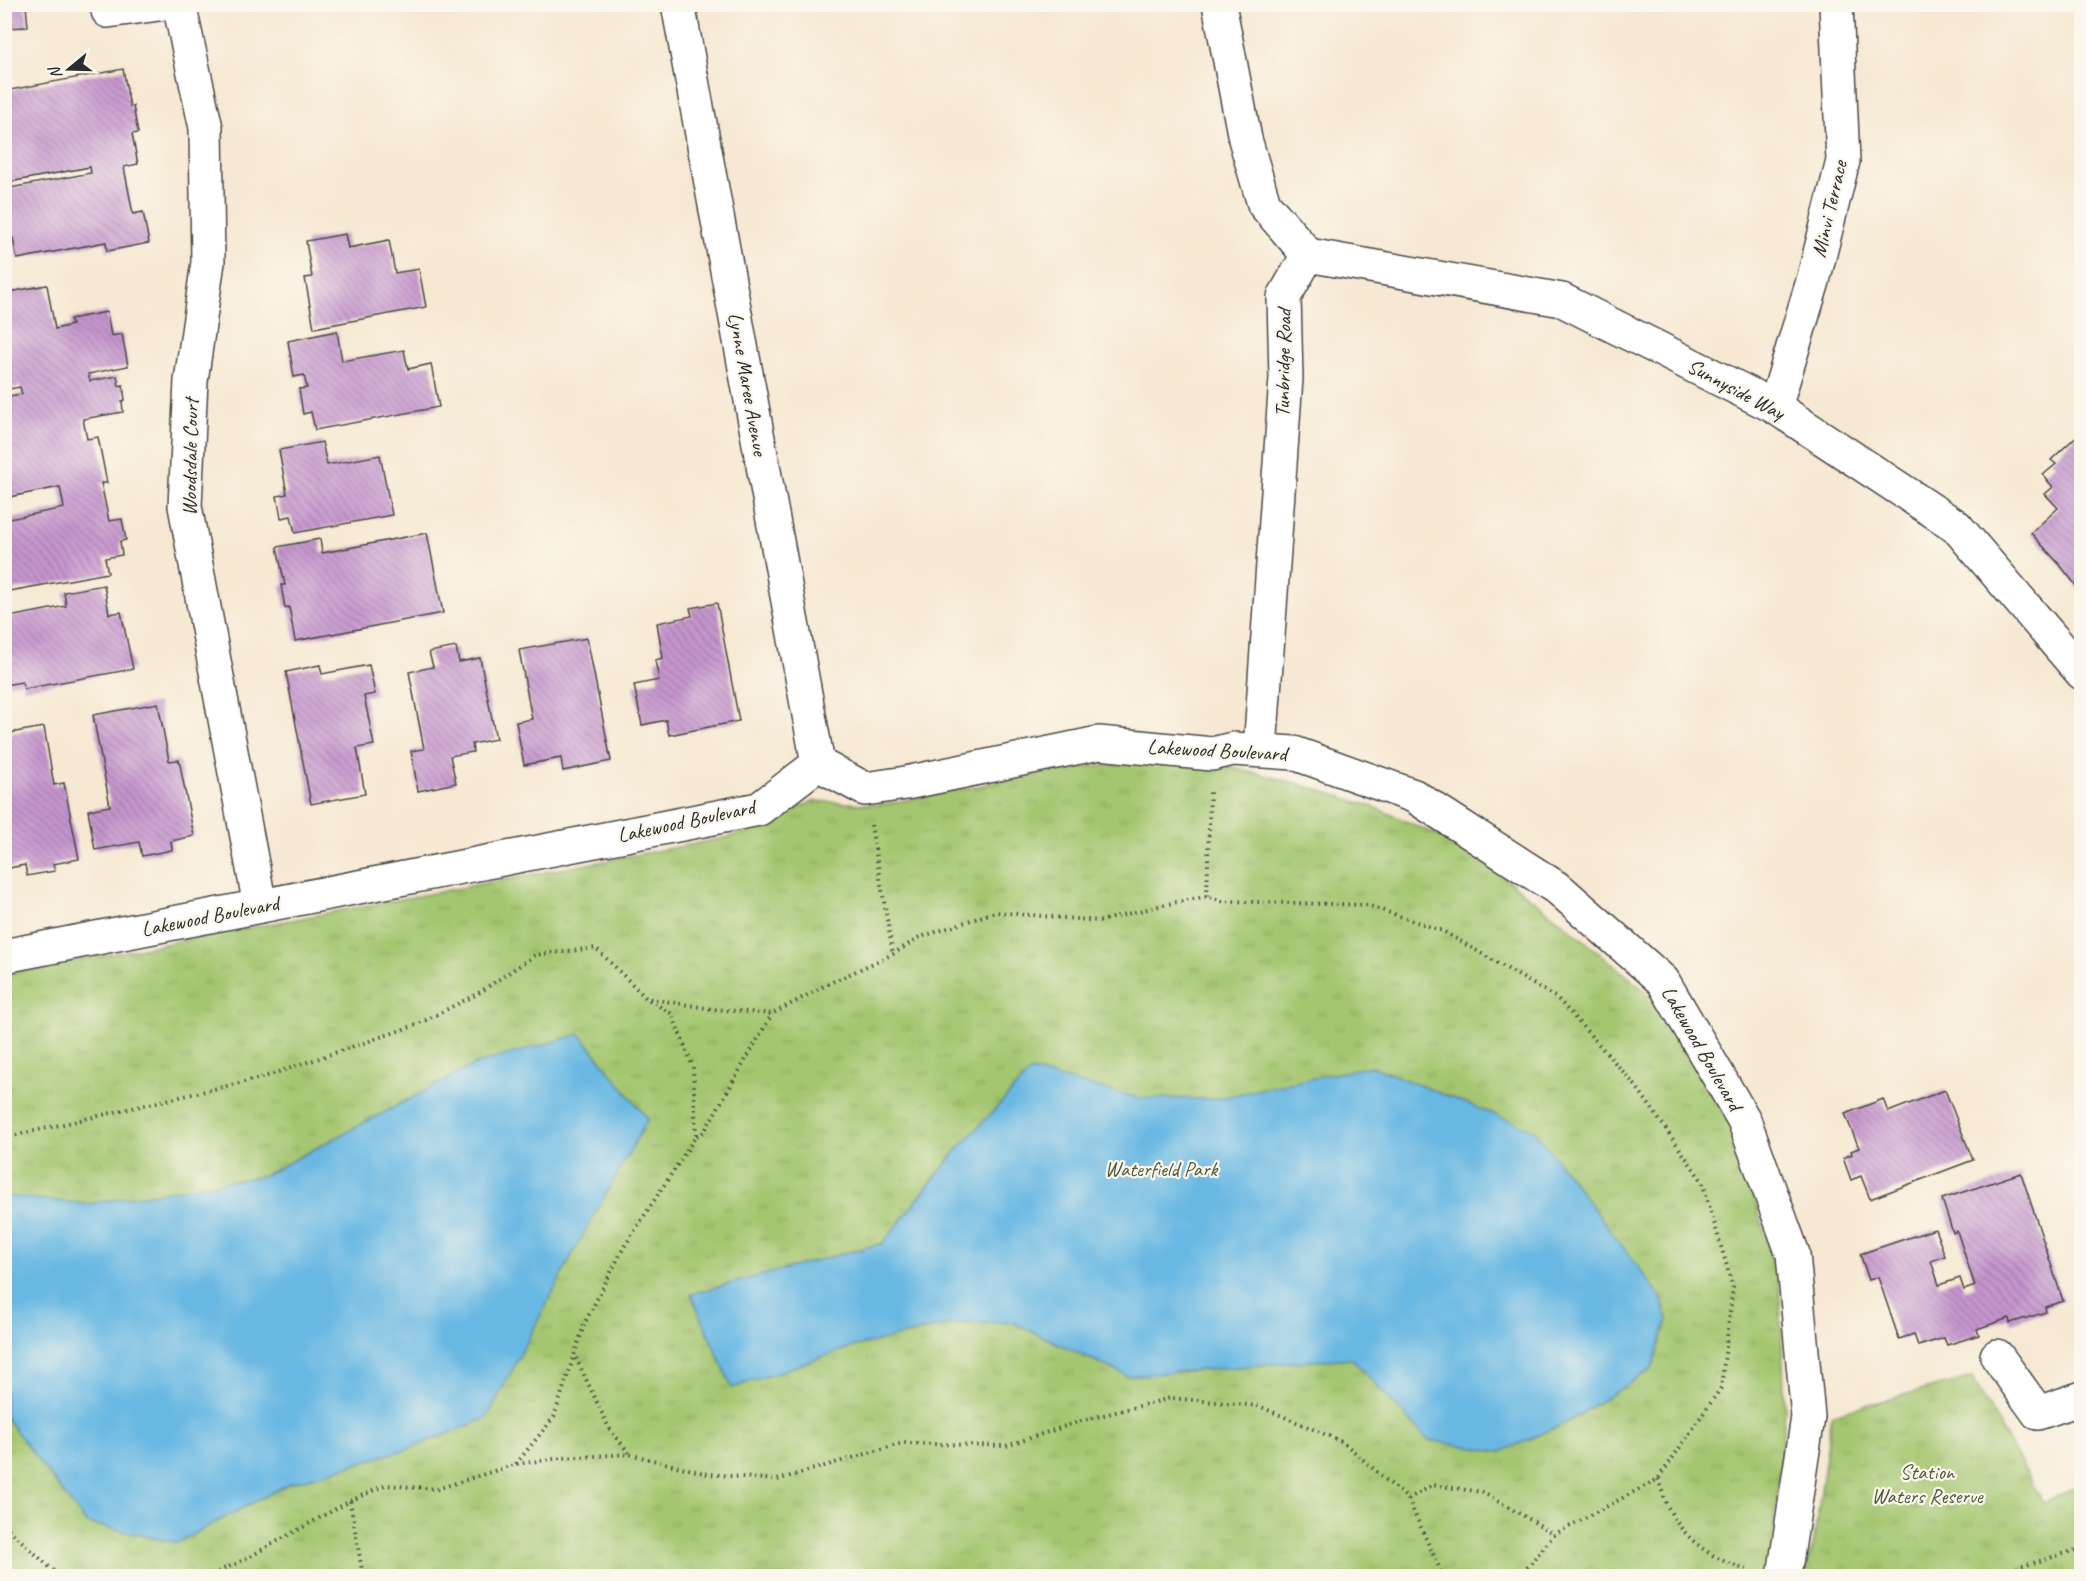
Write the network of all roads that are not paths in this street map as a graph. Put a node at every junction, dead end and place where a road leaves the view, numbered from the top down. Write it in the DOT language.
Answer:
graph roads {
  1 [pos="159,4"];
  2 [pos="179,4"];
  3 [pos="678,4"];
  4 [pos="1219,4"];
  5 [pos="1836,4"];
  6 [pos="108,10"];
  7 [pos="1308,255"];
  8 [pos="1774,407"];
  9 [pos="2082,673"];
  10 [pos="1260,750"];
  11 [pos="818,764"];
  12 [pos="260,906"];
  13 [pos="4,956"];
  14 [pos="1997,1356"];
  15 [pos="2082,1398"];
  16 [pos="1784,1576"];
  1 -- 6 [label="street"];
  2 -- 12 [label="street, Woodsdale Court"];
  3 -- 11 [label="street, Lynne Maree Avenue"];
  4 -- 7 [label="street"];
  5 -- 8 [label="street, Minvi Terrace"];
  7 -- 8 [label="street, Sunnyside Way"];
  7 -- 10 [label="street, Tunbridge Road"];
  8 -- 9 [label="street, Sunnyside Way"];
  10 -- 11 [label="street, Lakewood Boulevard"];
  10 -- 16 [label="street, Lakewood Boulevard"];
  11 -- 12 [label="street, Lakewood Boulevard"];
  12 -- 13 [label="street, Lakewood Boulevard"];
  14 -- 15 [label="street"];
}
